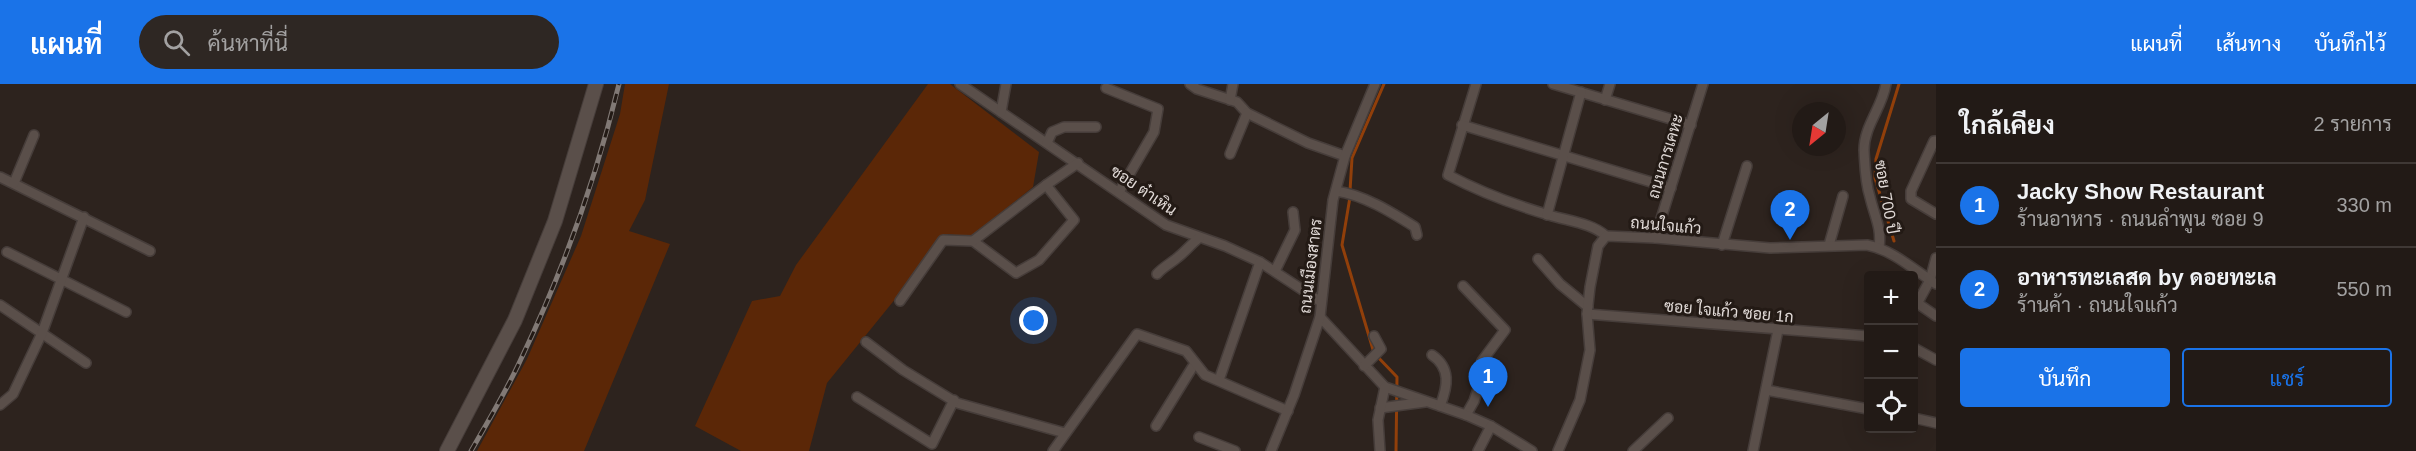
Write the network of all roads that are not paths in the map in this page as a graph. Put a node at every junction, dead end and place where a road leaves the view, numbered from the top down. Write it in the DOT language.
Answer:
graph roads {
  1 [pos="596,84"];
  2 [pos="960,84"];
  3 [pos="1006,84"];
  4 [pos="1233,84"];
  5 [pos="1375,84"];
  6 [pos="1476,84"];
  7 [pos="1553,84"];
  8 [pos="1610,84"];
  9 [pos="1703,84"];
  10 [pos="1884,84"];
  11 [pos="1193,87"];
  12 [pos="1106,88"];
  13 [pos="1581,92"];
  14 [pos="1230,100"];
  15 [pos="1605,100"];
  16 [pos="1001,111"];
  17 [pos="1247,113"];
  18 [pos="1462,124"];
  19 [pos="1690,125"];
  20 [pos="1096,127"];
  21 [pos="34,135"];
  22 [pos="1936,141"];
  23 [pos="1047,143"];
  24 [pos="1230,154"];
  25 [pos="1345,156"];
  26 [pos="1564,156"];
  27 [pos="1078,164"];
  28 [pos="1747,166"];
  29 [pos="0,177"];
  30 [pos="14,183"];
  31 [pos="1046,185"];
  32 [pos="1671,188"];
  33 [pos="1119,192"];
  34 [pos="1338,192"];
  35 [pos="1843,196"];
  36 [pos="1293,212"];
  37 [pos="1547,214"];
  38 [pos="1936,214"];
  39 [pos="84,217"];
  40 [pos="1417,235"];
  41 [pos="1606,236"];
  42 [pos="1199,238"];
  43 [pos="1655,238"];
  44 [pos="973,242"];
  45 [pos="1722,245"];
  46 [pos="1829,245"];
  47 [pos="1880,247"];
  48 [pos="150,251"];
  49 [pos="7,252"];
  50 [pos="1936,258"];
  51 [pos="1538,259"];
  52 [pos="1260,262"];
  53 [pos="1275,271"];
  54 [pos="1157,274"];
  55 [pos="61,278"];
  56 [pos="1933,282"];
  57 [pos="1463,286"];
  58 [pos="900,301"];
  59 [pos="1321,302"];
  60 [pos="0,305"];
  61 [pos="1587,310"];
  62 [pos="126,312"];
  63 [pos="1936,316"];
  64 [pos="1320,317"];
  65 [pos="1331,330"];
  66 [pos="1778,330"];
  67 [pos="42,333"];
  68 [pos="1374,336"];
  69 [pos="1864,336"];
  70 [pos="1313,337"];
  71 [pos="866,342"];
  72 [pos="1918,350"];
  73 [pos="1432,355"];
  74 [pos="1936,360"];
  75 [pos="86,363"];
  76 [pos="1195,363"];
  77 [pos="1364,366"];
  78 [pos="1219,380"];
  79 [pos="1390,389"];
  80 [pos="1766,390"];
  81 [pos="856,397"];
  82 [pos="954,400"];
  83 [pos="1407,401"];
  84 [pos="0,405"];
  85 [pos="1440,406"];
  86 [pos="1380,408"];
  87 [pos="1864,408"];
  88 [pos="1288,411"];
  89 [pos="1466,415"];
  90 [pos="1668,418"];
  91 [pos="1918,419"];
  92 [pos="1936,423"];
  93 [pos="1156,426"];
  94 [pos="1491,426"];
  95 [pos="1065,433"];
  96 [pos="1199,437"];
  97 [pos="1520,442"];
  98 [pos="447,451"];
  99 [pos="1053,451"];
  100 [pos="1236,451"];
  101 [pos="1271,451"];
  102 [pos="1380,451"];
  103 [pos="1478,451"];
  104 [pos="1514,451"];
  105 [pos="1532,451"];
  106 [pos="1558,451"];
  107 [pos="1633,451"];
  108 [pos="1753,451"];
  1 -- 98 [label="main road"];
  2 -- 16 [label="street, ซอย ต๋าเหิน"];
  3 -- 16 [label="street"];
  4 -- 14 [label="street"];
  5 -- 25 [label="street, ถนนเมืองสาตร"];
  6 -- 18 [label="street"];
  7 -- 13 [label="street"];
  8 -- 15 [label="street"];
  9 -- 19 [label="street, ถนนการเคหะ"];
  10 -- 47 [label="street, ซอย 700 ปี"];
  11 -- 14 [label="street"];
  12 -- 33 [label="street"];
  13 -- 15 [label="street"];
  13 -- 26 [label="street"];
  14 -- 17 [label="street"];
  15 -- 19 [label="street"];
  16 -- 23 [label="street, ซอย ต๋าเหิน"];
  17 -- 24 [label="street"];
  17 -- 25 [label="street"];
  18 -- 26 [label="street"];
  18 -- 37 [label="street"];
  19 -- 32 [label="street, ถนนการเคหะ"];
  20 -- 23 [label="street"];
  21 -- 30 [label="street"];
  22 -- 38 [label="street"];
  23 -- 27 [label="street, ซอย ต๋าเหิน"];
  25 -- 34 [label="street, ถนนเมืองสาตร"];
  26 -- 32 [label="street"];
  26 -- 37 [label="street"];
  27 -- 31 [label="street"];
  27 -- 33 [label="street, ซอย ต๋าเหิน"];
  28 -- 45 [label="street"];
  29 -- 30 [label="street"];
  30 -- 39 [label="street"];
  31 -- 44 [label="street"];
  31 -- 44 [label="street"];
  32 -- 43 [label="street, ถนนการเคหะ"];
  33 -- 42 [label="street, ซอย ต๋าเหิน"];
  34 -- 40 [label="street"];
  34 -- 59 [label="street, ถนนเมืองสาตร"];
  35 -- 46 [label="street"];
  36 -- 53 [label="street"];
  37 -- 41 [label="street"];
  39 -- 48 [label="street"];
  39 -- 55 [label="street"];
  41 -- 43 [label="street, ถนนใจแก้ว"];
  41 -- 61 [label="street, ถนนใจแก้ว"];
  42 -- 52 [label="street, ซอย ต๋าเหิน"];
  42 -- 54 [label="street"];
  43 -- 45 [label="street, ถนนใจแก้ว"];
  44 -- 58 [label="street"];
  45 -- 46 [label="street, ถนนใจแก้ว"];
  46 -- 47 [label="street, ถนนใจแก้ว"];
  47 -- 56 [label="street, ถนนใจแก้ว"];
  49 -- 55 [label="street"];
  50 -- 56 [label="street"];
  51 -- 61 [label="street"];
  52 -- 53 [label="street, ซอย ต๋าเหิน"];
  52 -- 78 [label="street"];
  53 -- 59 [label="street, ซอย ต๋าเหิน"];
  55 -- 62 [label="street"];
  55 -- 67 [label="street"];
  56 -- 63 [label="street"];
  57 -- 89 [label="street"];
  59 -- 64 [label="street, ถนนเมืองสาตร"];
  60 -- 67 [label="street"];
  61 -- 66 [label="street, ซอย ใจแก้ว ซอย 1ก"];
  61 -- 106 [label="street, ถนนใจแก้ว"];
  64 -- 65 [label="street"];
  64 -- 70 [label="street, ถนนเมืองสาตร"];
  65 -- 70 [label="street"];
  65 -- 77 [label="street"];
  66 -- 69 [label="street, ซอย ใจแก้ว ซอย 1ก"];
  66 -- 80 [label="street"];
  67 -- 75 [label="street"];
  67 -- 84 [label="street"];
  68 -- 77 [label="street"];
  70 -- 88 [label="street, ถนนเมืองสาตร"];
  71 -- 82 [label="street"];
  72 -- 74 [label="street"];
  73 -- 85 [label="street"];
  76 -- 78 [label="street"];
  76 -- 93 [label="street"];
  76 -- 95 [label="street"];
  77 -- 79 [label="street"];
  78 -- 88 [label="street"];
  79 -- 83 [label="street"];
  79 -- 86 [label="street"];
  80 -- 87 [label="street"];
  80 -- 108 [label="street"];
  81 -- 82 [label="street"];
  82 -- 95 [label="street"];
  83 -- 85 [label="street"];
  83 -- 86 [label="street"];
  85 -- 89 [label="street"];
  86 -- 102 [label="street"];
  88 -- 101 [label="street, ถนนเมืองสาตร"];
  89 -- 94 [label="street"];
  90 -- 107 [label="street"];
  91 -- 92 [label="street"];
  94 -- 97 [label="street"];
  94 -- 103 [label="street"];
  95 -- 99 [label="street"];
  96 -- 100 [label="street"];
  97 -- 104 [label="street"];
  97 -- 105 [label="street"];
}
